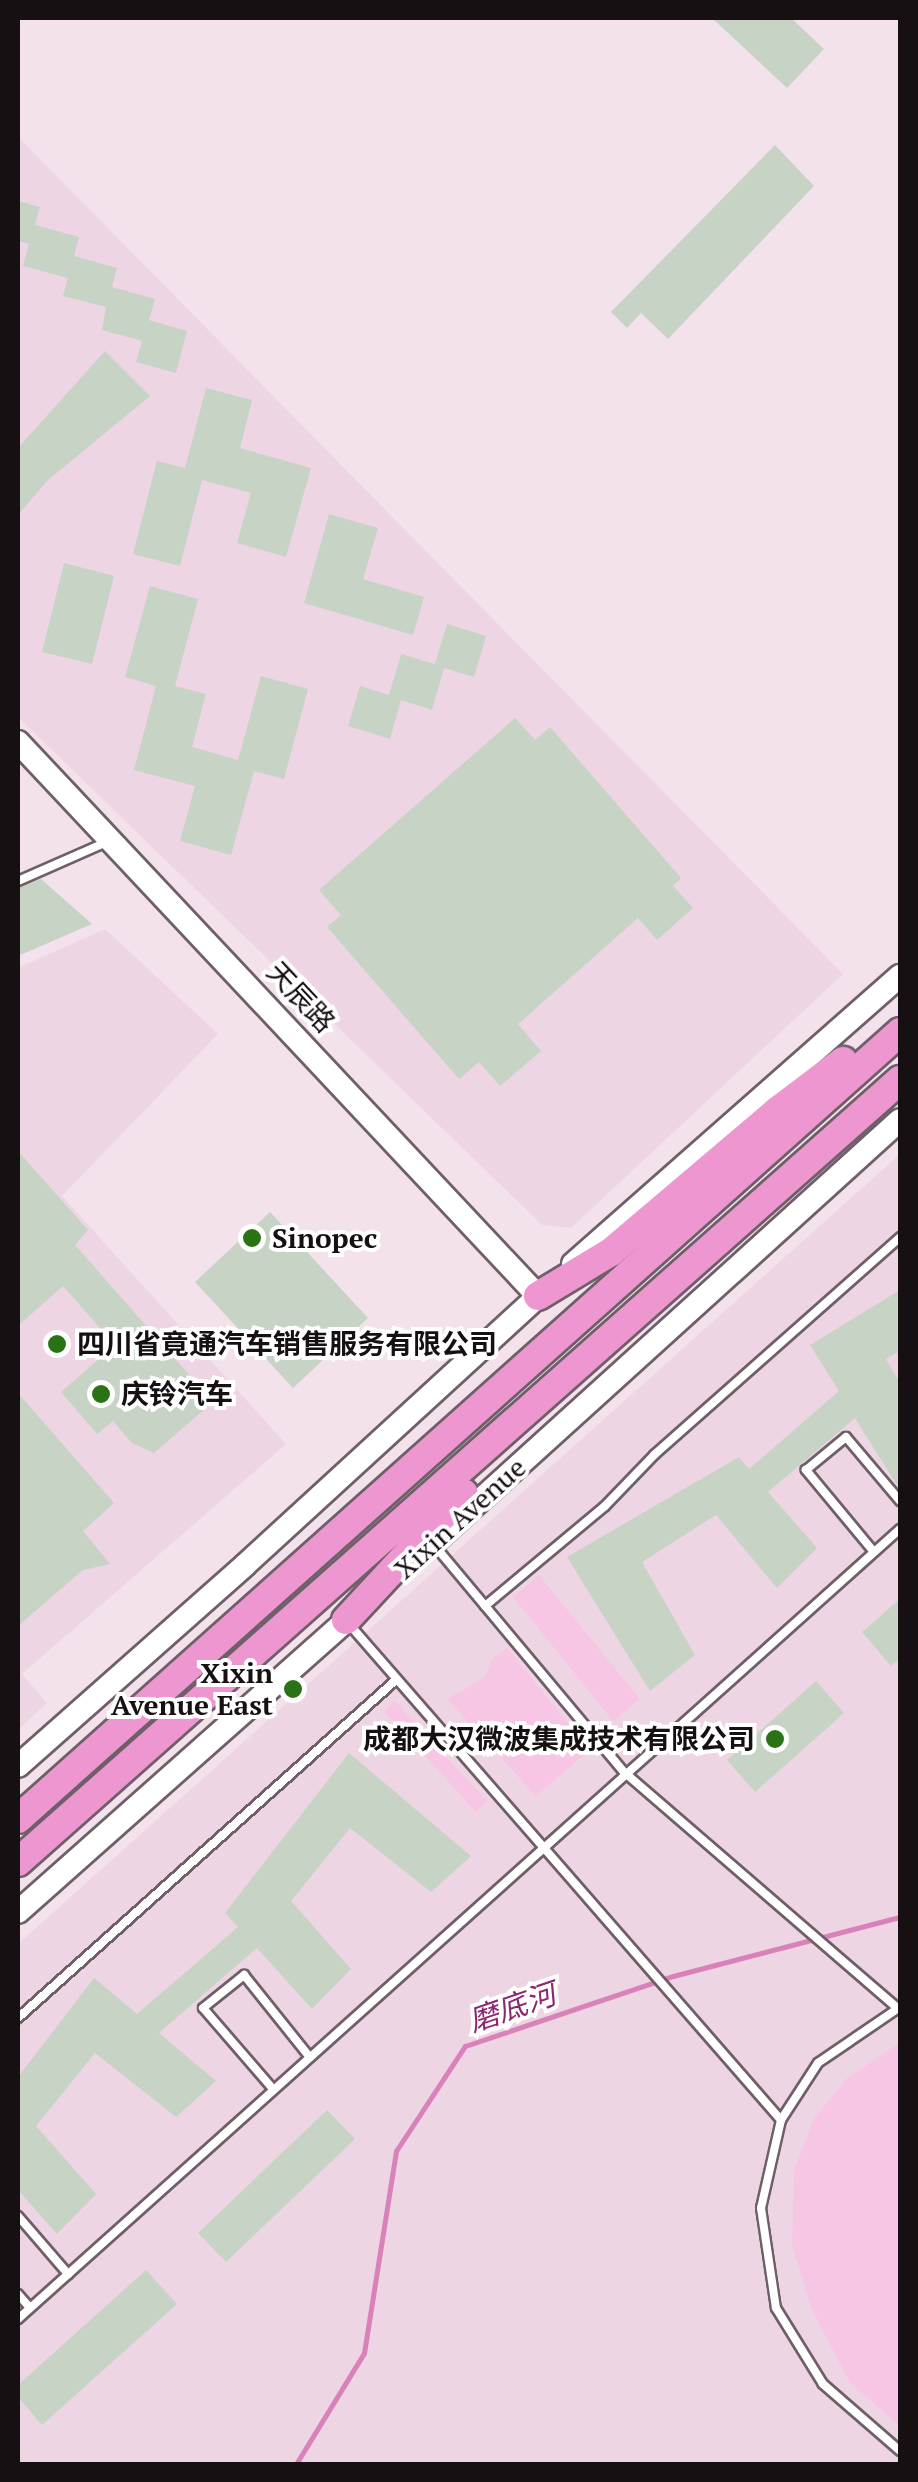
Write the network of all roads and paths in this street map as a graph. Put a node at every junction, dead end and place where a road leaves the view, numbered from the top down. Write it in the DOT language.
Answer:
graph roads {
  1 [pos="18,742"];
  2 [pos="113,840"];
  3 [pos="18,882"];
  4 [pos="900,976"];
  5 [pos="900,1018"];
  6 [pos="900,1032"];
  7 [pos="900,1080"];
  8 [pos="900,1120"];
  9 [pos="764,1204"];
  10 [pos="900,1237"];
  11 [pos="538,1296"];
  12 [pos="900,1500"];
  13 [pos="900,1529"];
  14 [pos="432,1543"];
  15 [pos="874,1552"];
  16 [pos="485,1606"];
  17 [pos="346,1620"];
  18 [pos="397,1679"];
  19 [pos="18,1766"];
  20 [pos="624,1772"];
  21 [pos="18,1819"];
  22 [pos="542,1846"];
  23 [pos="18,1862"];
  24 [pos="18,1912"];
  25 [pos="899,2007"];
  26 [pos="18,2018"];
  27 [pos="309,2056"];
  28 [pos="272,2089"];
  29 [pos="780,2120"];
  30 [pos="18,2216"];
  31 [pos="68,2274"];
  32 [pos="18,2294"];
  33 [pos="30,2308"];
  34 [pos="18,2319"];
  35 [pos="900,2451"];
  1 -- 2 [label="main road, 天辰路"];
  2 -- 3 [label="lane"];
  2 -- 11 [label="main road, 天辰路"];
  4 -- 11 [label="main road"];
  5 -- 11 [label="highway"];
  6 -- 21 [label="highway"];
  7 -- 9 [label="highway, Xixin Avenue"];
  8 -- 14 [label="main road, Xixin Avenue"];
  9 -- 17 [label="highway"];
  9 -- 23 [label="highway, Xixin Avenue"];
  10 -- 16 [label="lane"];
  11 -- 19 [label="main road"];
  12 -- 15 [label="lane"];
  13 -- 15 [label="lane"];
  14 -- 16 [label="lane"];
  14 -- 17 [label="main road, Xixin Avenue"];
  15 -- 20 [label="lane"];
  16 -- 20 [label="lane"];
  17 -- 18 [label="lane"];
  17 -- 24 [label="main road, Xixin Avenue"];
  18 -- 22 [label="lane"];
  18 -- 26 [label="lane"];
  20 -- 22 [label="lane"];
  20 -- 25 [label="lane"];
  22 -- 27 [label="lane"];
  22 -- 29 [label="lane"];
  25 -- 29 [label="lane"];
  27 -- 28 [label="lane"];
  27 -- 28 [label="lane"];
  28 -- 31 [label="lane"];
  29 -- 35 [label="lane"];
  30 -- 31 [label="lane"];
  31 -- 33 [label="lane"];
  32 -- 33 [label="lane"];
  33 -- 34 [label="lane"];
}
